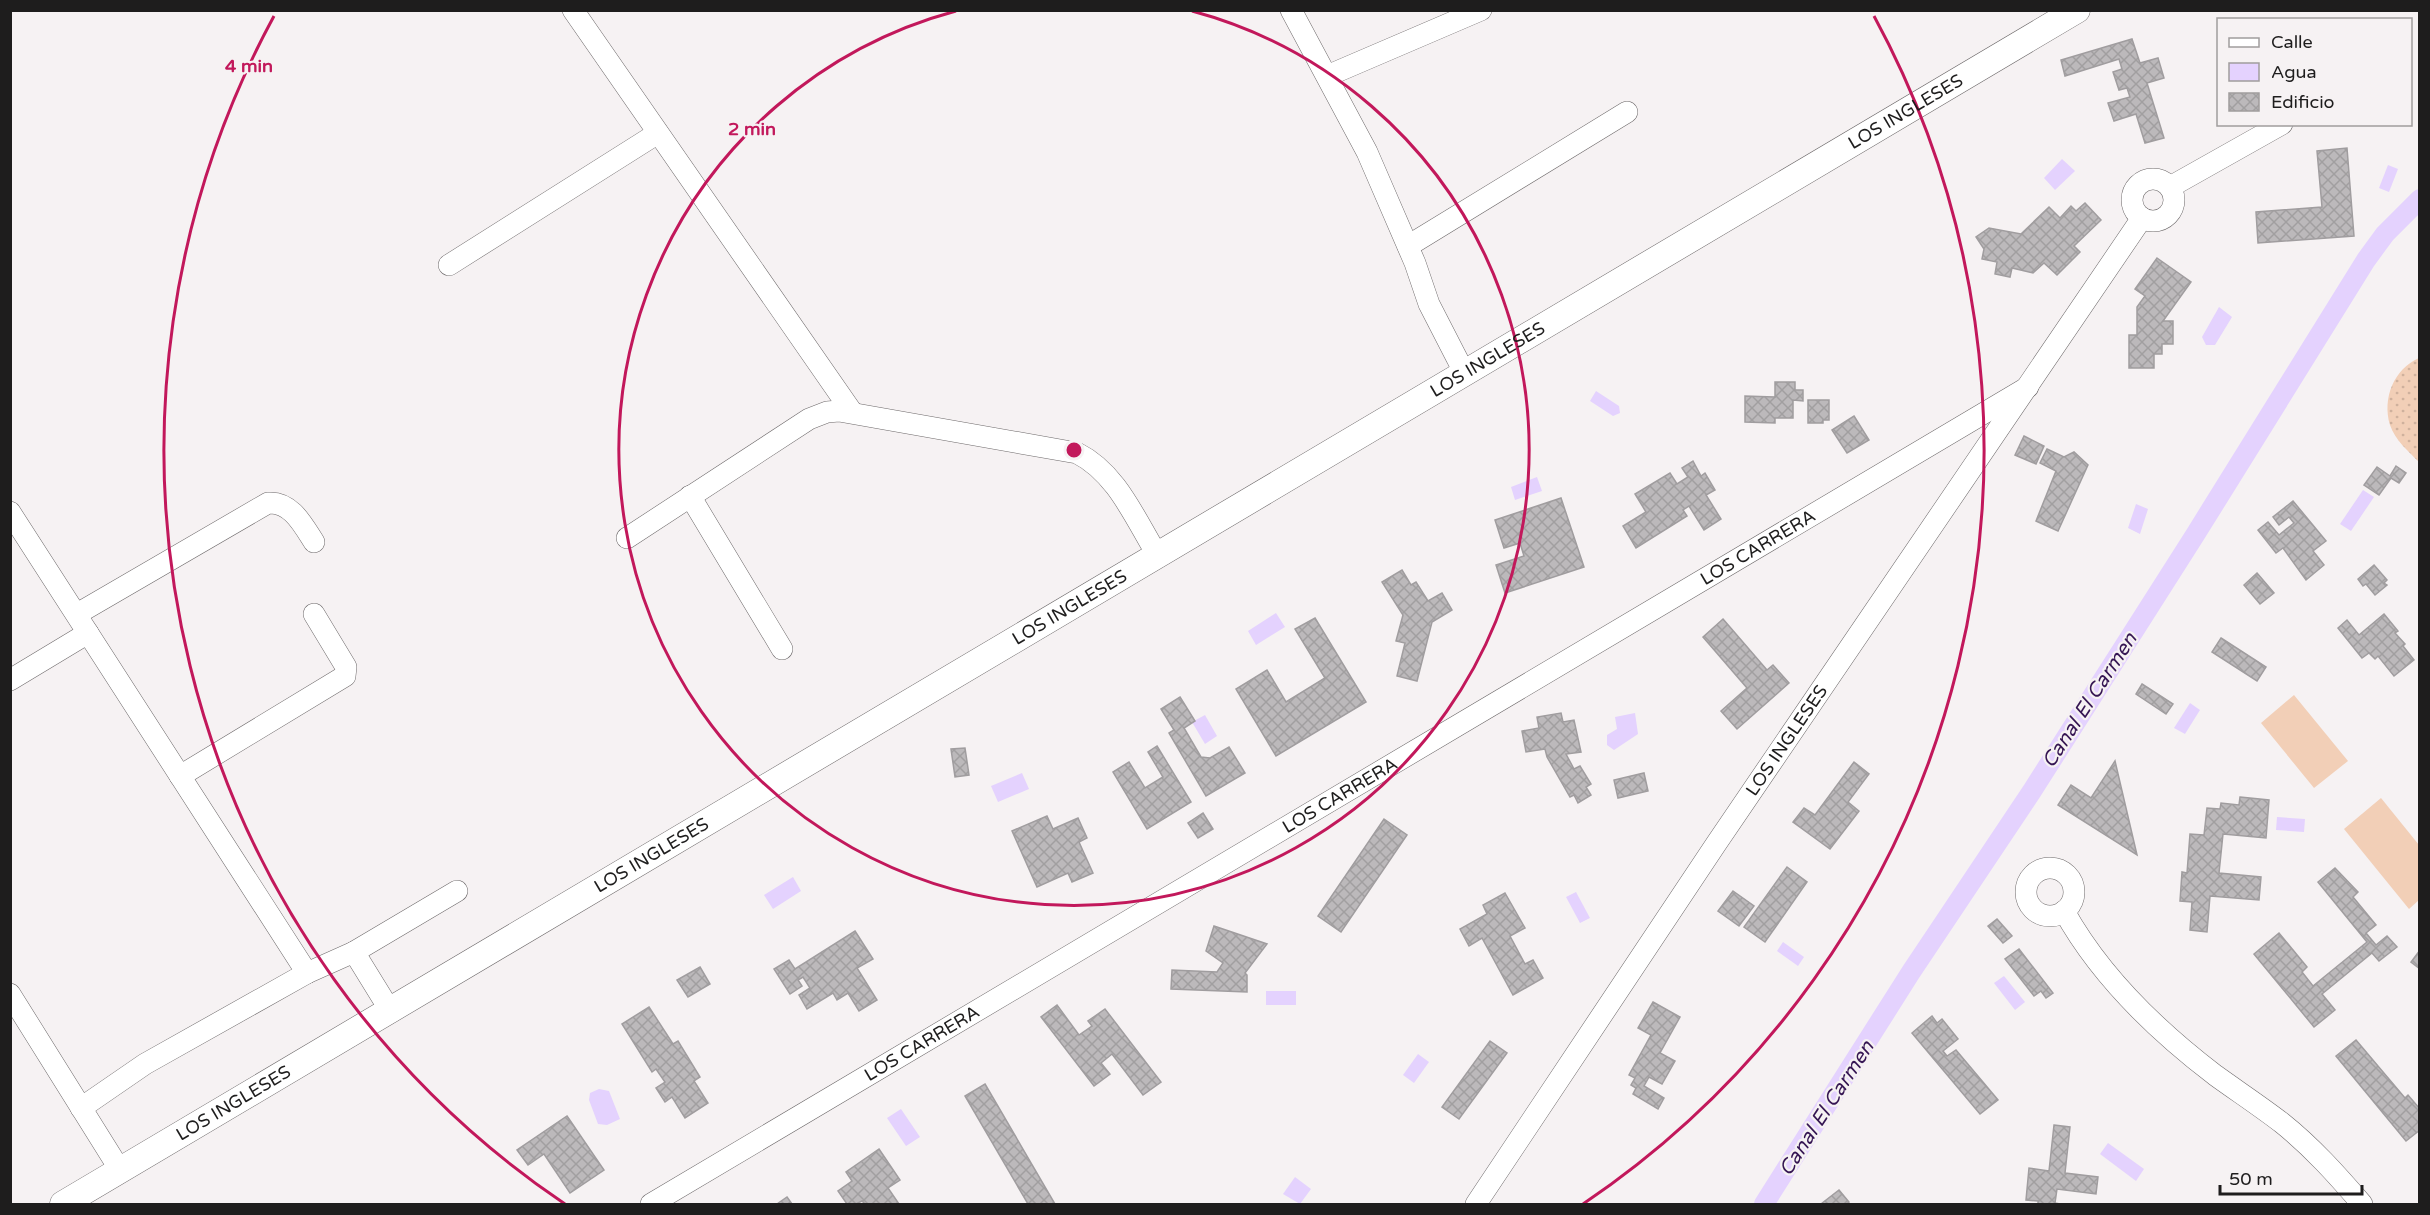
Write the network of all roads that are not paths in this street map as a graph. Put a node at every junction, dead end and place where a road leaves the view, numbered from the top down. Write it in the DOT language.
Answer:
graph roads {
  1 [pos="573,10"];
  2 [pos="1291,10"];
  3 [pos="1481,10"];
  4 [pos="2077,10"];
  5 [pos="1327,76"];
  6 [pos="1627,112"];
  7 [pos="2278,126"];
  8 [pos="658,133"];
  9 [pos="2170,187"];
  10 [pos="2142,218"];
  11 [pos="1408,246"];
  12 [pos="449,265"];
  13 [pos="1465,374"];
  14 [pos="2028,387"];
  15 [pos="852,412"];
  16 [pos="690,496"];
  17 [pos="10,513"];
  18 [pos="627,538"];
  19 [pos="314,542"];
  20 [pos="1158,556"];
  21 [pos="77,614"];
  22 [pos="314,614"];
  23 [pos="88,633"];
  24 [pos="782,649"];
  25 [pos="10,680"];
  26 [pos="180,776"];
  27 [pos="457,891"];
  28 [pos="2064,911"];
  29 [pos="354,952"];
  30 [pos="307,973"];
  31 [pos="10,994"];
  32 [pos="391,1012"];
  33 [pos="81,1108"];
  34 [pos="120,1170"];
  35 [pos="63,1204"];
  36 [pos="651,1204"];
  37 [pos="1476,1204"];
  38 [pos="2362,1204"];
  1 -- 8 [label="street"];
  2 -- 5 [label="street"];
  3 -- 5 [label="street"];
  4 -- 13 [label="street, LOS INGLESES"];
  5 -- 11 [label="street"];
  6 -- 11 [label="street"];
  7 -- 9 [label="street"];
  8 -- 12 [label="street"];
  8 -- 15 [label="street"];
  9 -- 10 [label="street"];
  9 -- 10 [label="street"];
  10 -- 14 [label="street, LOS INGLESES"];
  11 -- 13 [label="street"];
  13 -- 20 [label="street, LOS INGLESES"];
  14 -- 36 [label="street, LOS CARRERA"];
  14 -- 37 [label="street, LOS INGLESES"];
  15 -- 16 [label="street"];
  15 -- 20 [label="street"];
  16 -- 18 [label="street"];
  16 -- 24 [label="street"];
  17 -- 21 [label="street"];
  19 -- 21 [label="street"];
  20 -- 32 [label="street, LOS INGLESES"];
  21 -- 23 [label="street"];
  22 -- 26 [label="street"];
  23 -- 25 [label="street"];
  23 -- 26 [label="street"];
  26 -- 30 [label="street"];
  27 -- 29 [label="street"];
  28 -- 38 [label="street"];
  29 -- 30 [label="street"];
  29 -- 32 [label="street"];
  30 -- 33 [label="street"];
  31 -- 33 [label="street"];
  32 -- 34 [label="street, LOS INGLESES"];
  33 -- 34 [label="street"];
  34 -- 35 [label="street, LOS INGLESES"];
}
